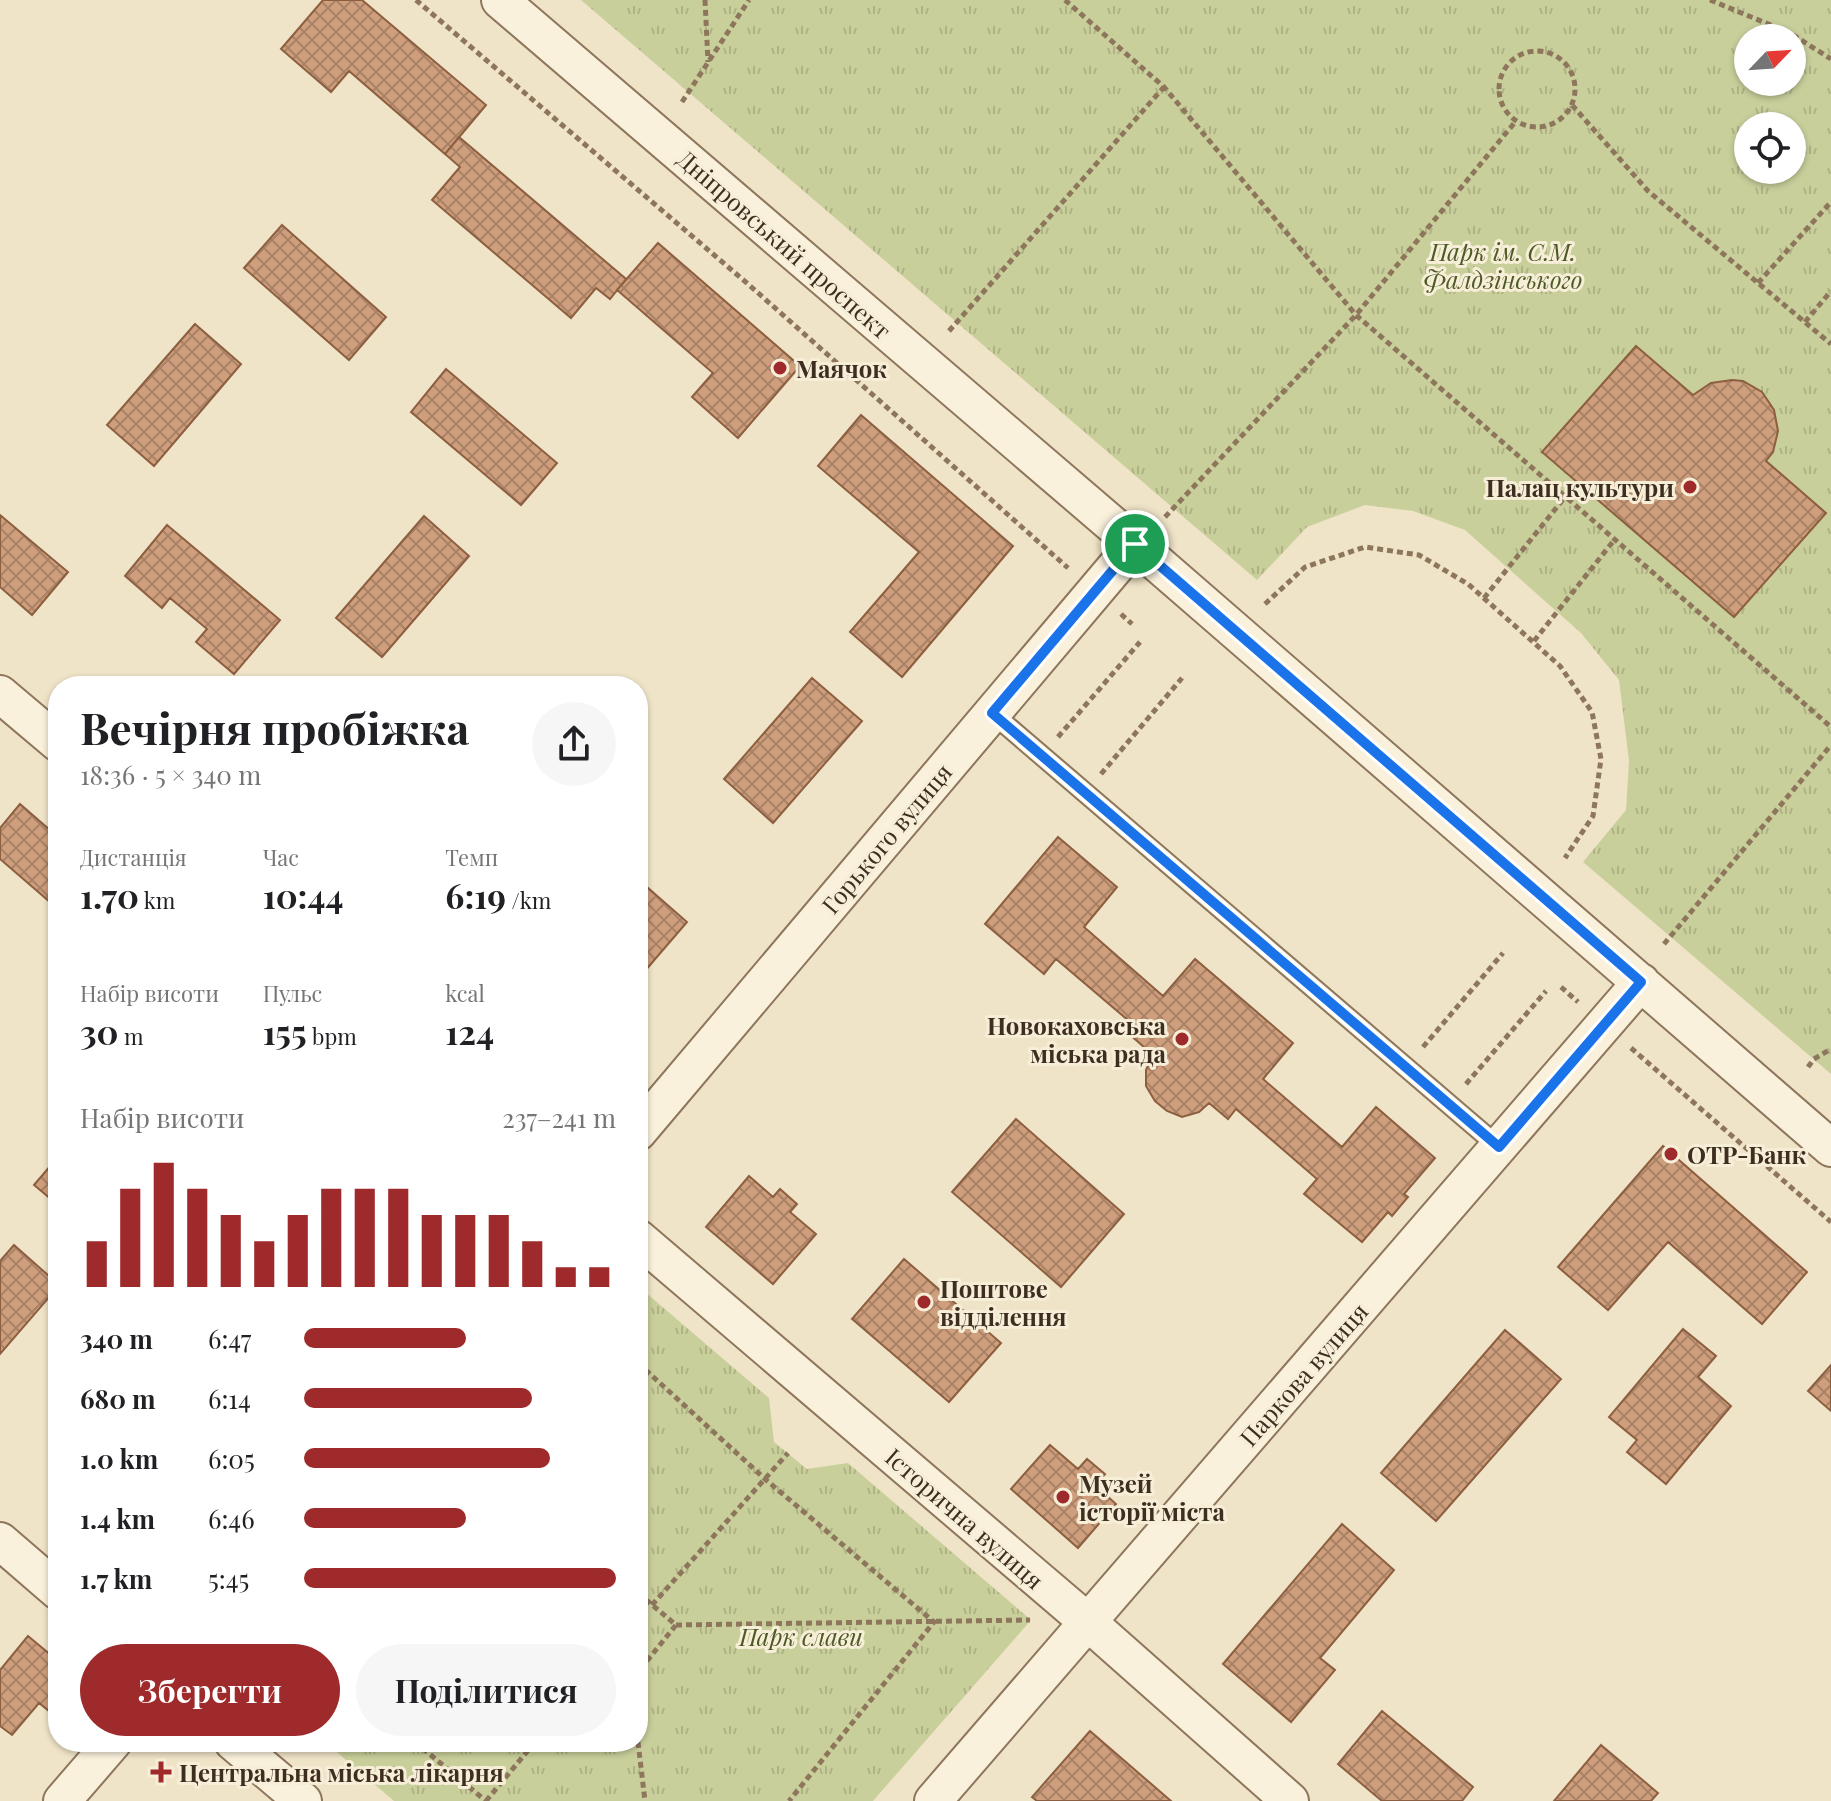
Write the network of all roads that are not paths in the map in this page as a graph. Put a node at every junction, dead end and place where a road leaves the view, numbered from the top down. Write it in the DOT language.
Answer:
graph roads {
  1 [pos="500,0"];
  2 [pos="1135,544"];
  3 [pos="0,694"];
  4 [pos="992,713"];
  5 [pos="48,735"];
  6 [pos="1641,982"];
  7 [pos="648,1120"];
  8 [pos="1499,1147"];
  9 [pos="1831,1148"];
  10 [pos="648,1247"];
  11 [pos="0,1541"];
  12 [pos="48,1582"];
  13 [pos="1089,1623"];
  14 [pos="104,1752"];
  15 [pos="245,1752"];
  16 [pos="62,1801"];
  17 [pos="303,1801"];
  18 [pos="933,1801"];
  19 [pos="1290,1801"];
  1 -- 2 [label="street, Дніпровський проспект"];
  2 -- 4 [label="street, Горького вулиця"];
  2 -- 6 [label="street, Дніпровський проспект"];
  3 -- 5 [label="street"];
  4 -- 7 [label="street, Горького вулиця"];
  4 -- 8 [label="lane"];
  6 -- 8 [label="street, Паркова вулиця"];
  6 -- 9 [label="street, Дніпровський проспект"];
  8 -- 13 [label="street, Паркова вулиця"];
  10 -- 13 [label="street, Історична вулиця"];
  11 -- 12 [label="street"];
  13 -- 18 [label="street, Паркова вулиця"];
  13 -- 19 [label="street, Історична вулиця"];
  14 -- 16 [label="street"];
  15 -- 17 [label="street"];
}
